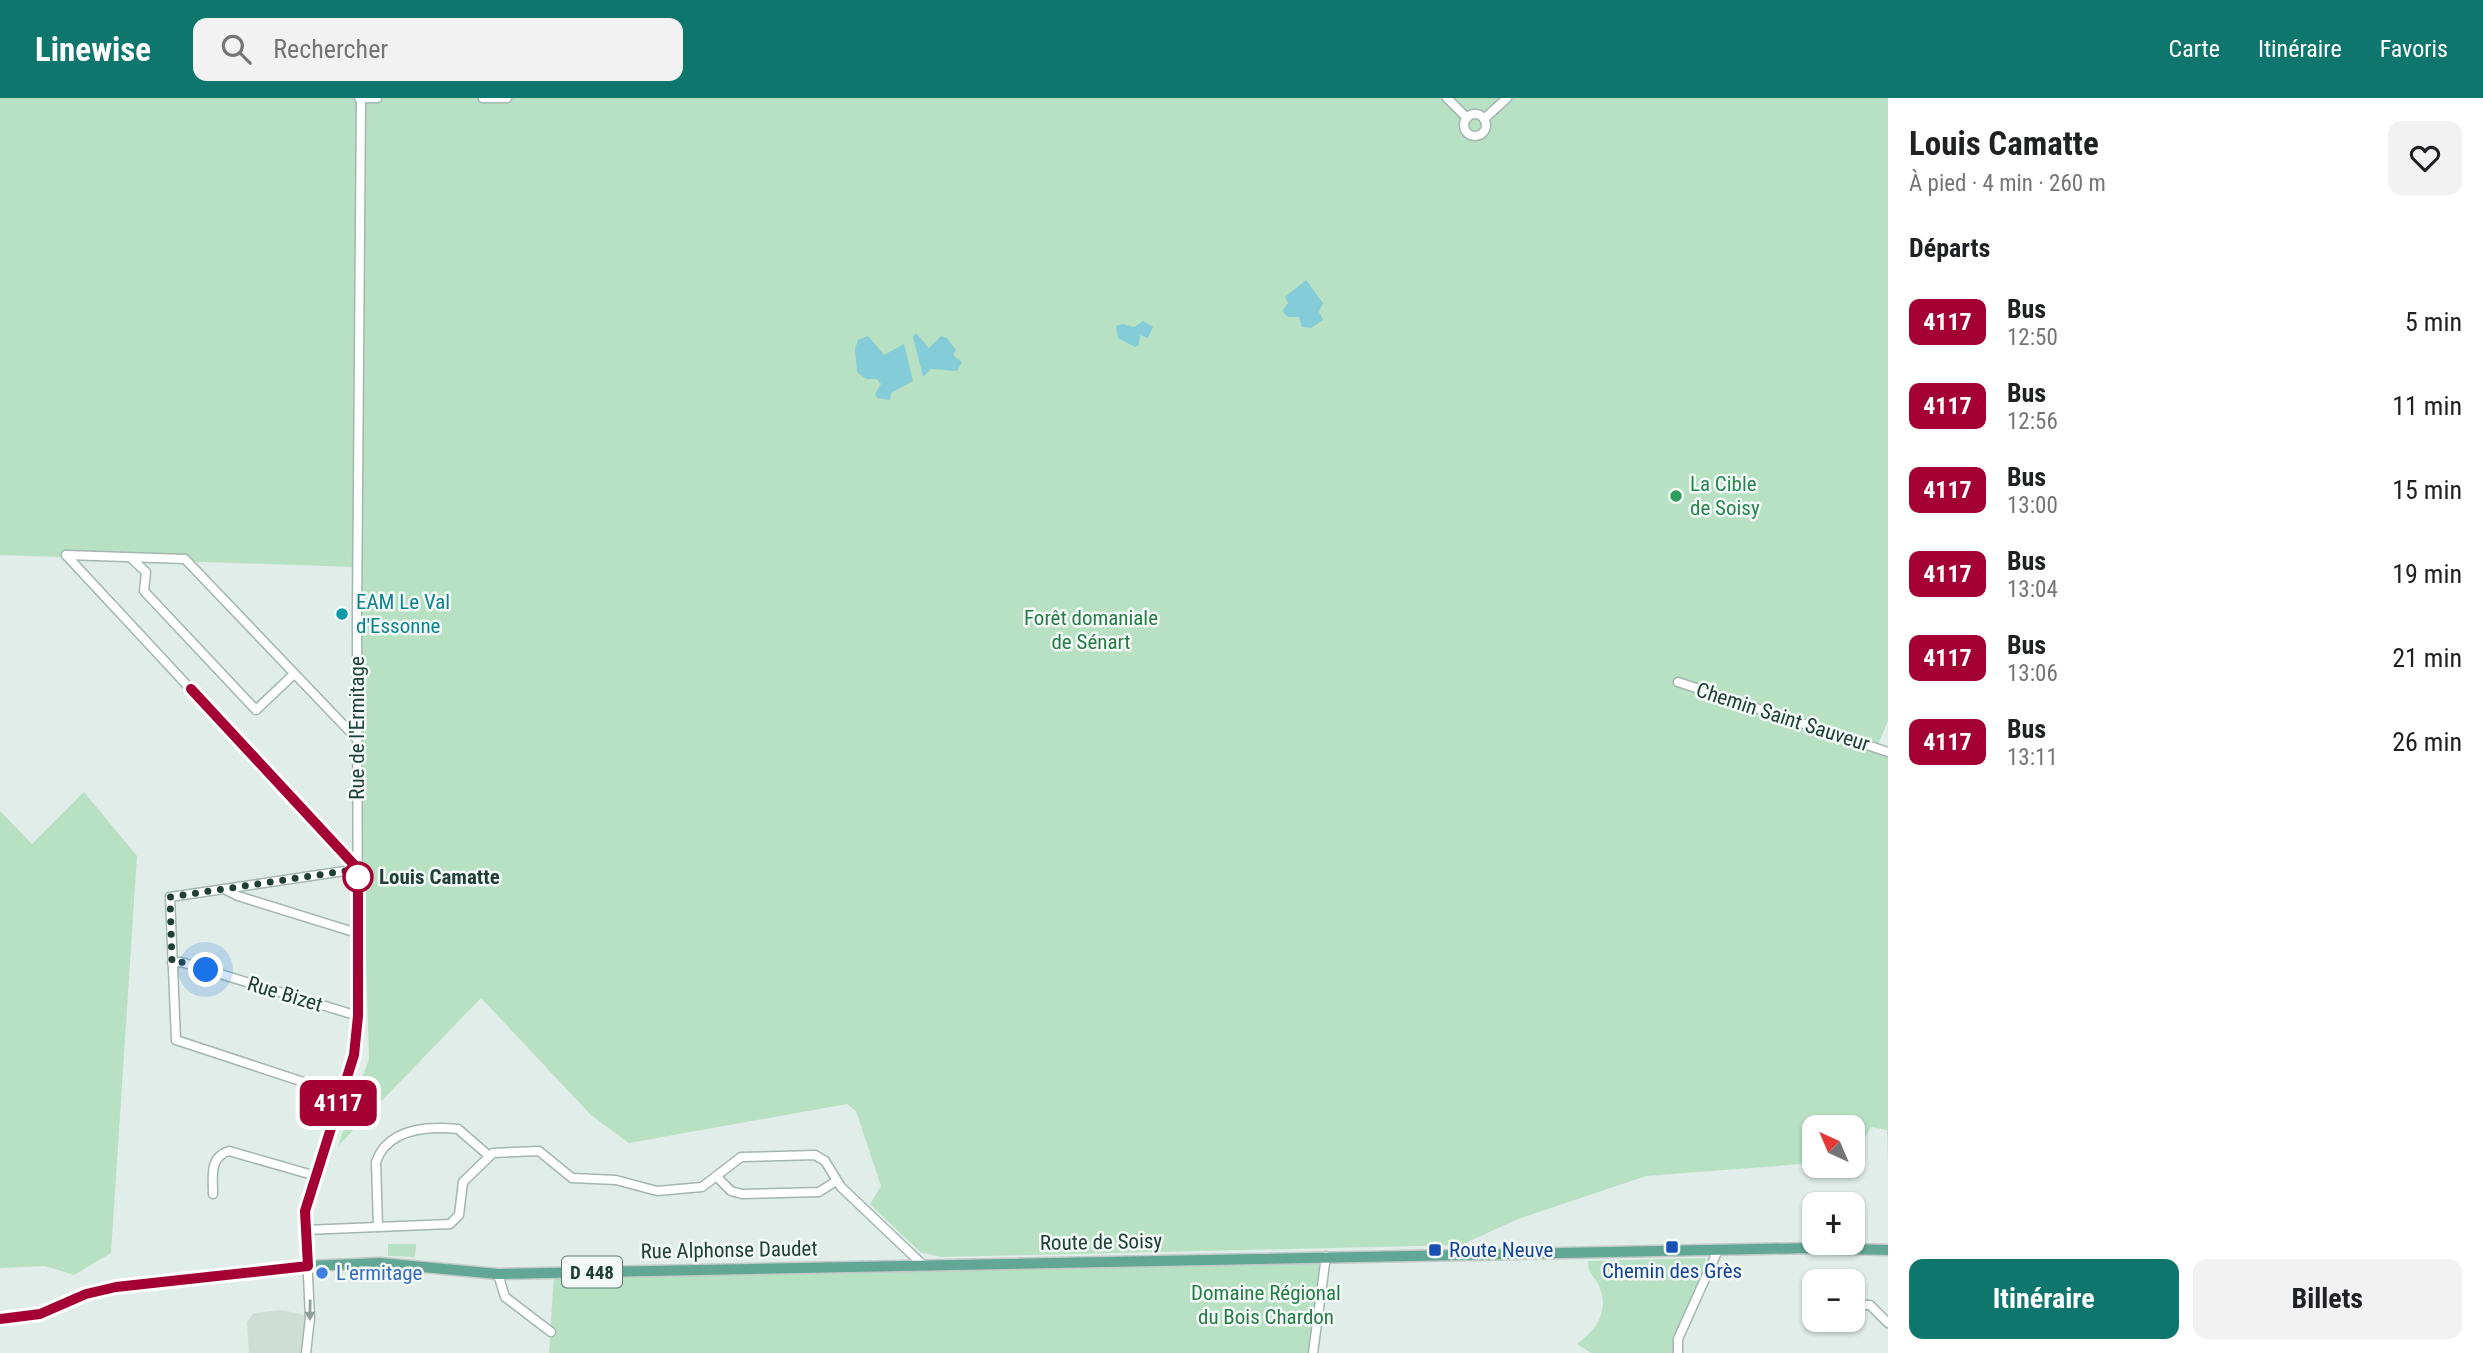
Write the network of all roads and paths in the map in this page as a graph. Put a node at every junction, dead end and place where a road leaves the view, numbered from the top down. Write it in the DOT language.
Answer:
graph roads {
  1 [pos="359,98"];
  2 [pos="377,98"];
  3 [pos="482,98"];
  4 [pos="507,98"];
  5 [pos="1447,98"];
  6 [pos="1507,98"];
  7 [pos="1467,118"];
  8 [pos="1484,119"];
  9 [pos="131,558"];
  10 [pos="294,674"];
  11 [pos="1678,682"];
  12 [pos="357,739"];
  13 [pos="1888,752"];
  14 [pos="358,869"];
  15 [pos="224,889"];
  16 [pos="357,933"];
  17 [pos="172,962"];
  18 [pos="358,1016"];
  19 [pos="340,1094"];
  20 [pos="488,1155"];
  21 [pos="316,1176"];
  22 [pos="717,1177"];
  23 [pos="836,1181"];
  24 [pos="213,1194"];
  25 [pos="378,1227"];
  26 [pos="304,1230"];
  27 [pos="1718,1250"];
  28 [pos="1888,1250"];
  29 [pos="1326,1256"];
  30 [pos="923,1265"];
  31 [pos="308,1266"];
  32 [pos="877,1266"];
  33 [pos="498,1274"];
  34 [pos="1865,1305"];
  35 [pos="0,1319"];
  36 [pos="1888,1324"];
  37 [pos="551,1332"];
  38 [pos="306,1353"];
  39 [pos="1313,1353"];
  40 [pos="1678,1353"];
  1 -- 2 [label="street"];
  1 -- 12 [label="street, Rue de l'Ermitage"];
  3 -- 4 [label="street"];
  5 -- 7 [label="street"];
  6 -- 8 [label="street"];
  7 -- 8 [label="street"];
  7 -- 8 [label="street"];
  9 -- 10 [label="street"];
  9 -- 10 [label="street"];
  9 -- 14 [label="street"];
  10 -- 12 [label="street"];
  11 -- 13 [label="street, Chemin Saint Sauveur"];
  12 -- 14 [label="street, Rue de l'Ermitage"];
  14 -- 15 [label="street"];
  14 -- 16 [label="street, Rue de l'Ermitage"];
  15 -- 16 [label="street"];
  15 -- 17 [label="street"];
  16 -- 18 [label="street, Rue de l'Ermitage"];
  17 -- 18 [label="street, Rue Bizet"];
  17 -- 19 [label="street"];
  18 -- 19 [label="street, Rue de l'Ermitage"];
  19 -- 21 [label="street, Rue de l'Ermitage"];
  20 -- 22 [label="street"];
  20 -- 25 [label="street"];
  20 -- 25 [label="street"];
  21 -- 24 [label="street"];
  21 -- 26 [label="street, Rue de l'Ermitage"];
  22 -- 23 [label="street"];
  22 -- 23 [label="street"];
  23 -- 30 [label="street"];
  25 -- 26 [label="street"];
  26 -- 31 [label="street, Rue de l'Ermitage"];
  27 -- 28 [label="main road, D 448"];
  27 -- 29 [label="main road, D 448"];
  27 -- 40 [label="street"];
  29 -- 30 [label="main road, Route de Soisy / D 448"];
  29 -- 39 [label="street"];
  30 -- 32 [label="main road, Route de Soisy / D 448"];
  31 -- 33 [label="main road, Rue Alphonse Daudet / D 448"];
  31 -- 35 [label="main road, Rue Alphonse Daudet / D 448"];
  31 -- 38 [label="street, Rue de l'Ermitage, one-way"];
  32 -- 33 [label="main road, Rue Alphonse Daudet / D 448"];
  33 -- 37 [label="street"];
  34 -- 36 [label="street"];
}
